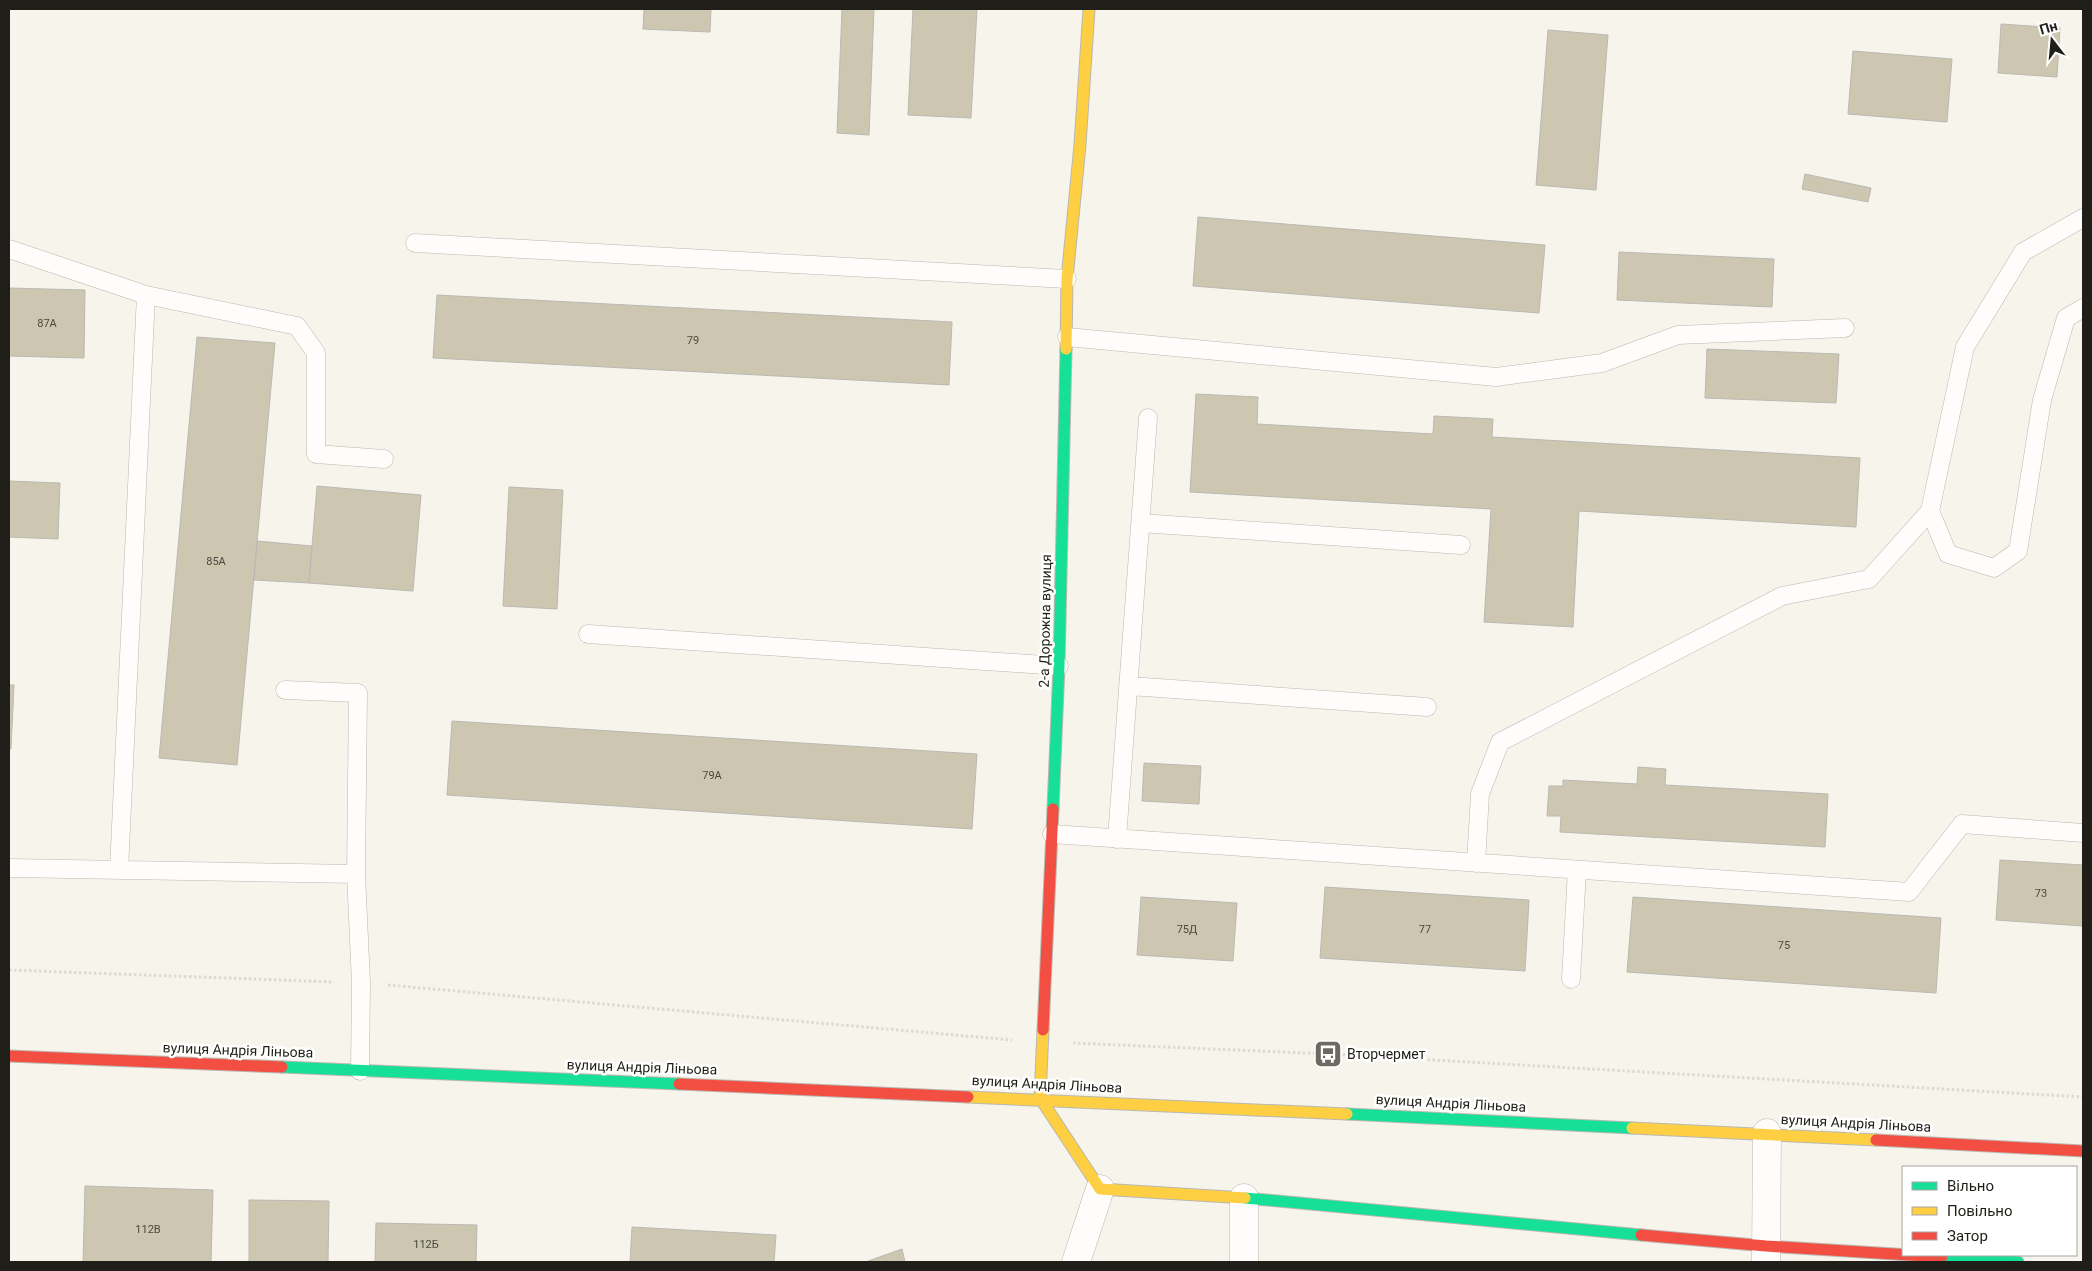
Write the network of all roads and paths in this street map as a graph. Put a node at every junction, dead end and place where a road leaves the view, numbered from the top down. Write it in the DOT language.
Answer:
graph roads {
  1 [pos="1089,9"];
  2 [pos="2083,218"];
  3 [pos="414,243"];
  4 [pos="9,249"];
  5 [pos="1068,279"];
  6 [pos="146,295"];
  7 [pos="2083,308"];
  8 [pos="1845,328"];
  9 [pos="1066,337"];
  10 [pos="1148,418"];
  11 [pos="384,459"];
  12 [pos="1930,511"];
  13 [pos="1141,523"];
  14 [pos="1461,546"];
  15 [pos="588,634"];
  16 [pos="1060,666"];
  17 [pos="1130,686"];
  18 [pos="285,690"];
  19 [pos="1426,708"];
  20 [pos="2083,833"];
  21 [pos="1052,834"];
  22 [pos="1117,839"];
  23 [pos="1476,863"];
  24 [pos="9,868"];
  25 [pos="119,870"];
  26 [pos="1578,870"];
  27 [pos="356,874"];
  28 [pos="1571,978"];
  29 [pos="9,1056"];
  30 [pos="360,1070"];
  31 [pos="1040,1098"];
  32 [pos="1767,1133"];
  33 [pos="2083,1151"];
  34 [pos="1100,1189"];
  35 [pos="1244,1198"];
  36 [pos="1766,1254"];
  37 [pos="1076,1262"];
  38 [pos="1244,1262"];
  39 [pos="2018,1262"];
  1 -- 5 [label="street, 2-а Дорожна вулиця"];
  2 -- 12 [label="lane"];
  3 -- 5 [label="lane"];
  4 -- 6 [label="lane"];
  5 -- 9 [label="street, 2-а Дорожна вулиця"];
  6 -- 11 [label="lane"];
  6 -- 25 [label="lane"];
  7 -- 12 [label="lane"];
  8 -- 9 [label="lane"];
  9 -- 16 [label="street, 2-а Дорожна вулиця"];
  10 -- 13 [label="lane"];
  12 -- 23 [label="lane"];
  13 -- 14 [label="lane"];
  13 -- 17 [label="lane"];
  15 -- 16 [label="lane"];
  16 -- 21 [label="street, 2-а Дорожна вулиця"];
  17 -- 19 [label="lane"];
  17 -- 22 [label="lane"];
  18 -- 27 [label="lane"];
  20 -- 26 [label="lane"];
  21 -- 22 [label="lane"];
  21 -- 31 [label="street, 2-а Дорожна вулиця"];
  22 -- 23 [label="lane"];
  23 -- 26 [label="lane"];
  24 -- 25 [label="lane"];
  25 -- 27 [label="lane"];
  26 -- 28 [label="lane"];
  27 -- 30 [label="lane"];
  29 -- 30 [label="street, вулиця Андрія Ліньова"];
  30 -- 31 [label="street, вулиця Андрія Ліньова"];
  31 -- 32 [label="street, вулиця Андрія Ліньова"];
  31 -- 34 [label="street"];
  32 -- 33 [label="street, вулиця Андрія Ліньова"];
  32 -- 36 [label="street"];
  34 -- 35 [label="street"];
  34 -- 37 [label="street"];
  35 -- 36 [label="street"];
  35 -- 38 [label="street"];
  36 -- 39 [label="street"];
}
